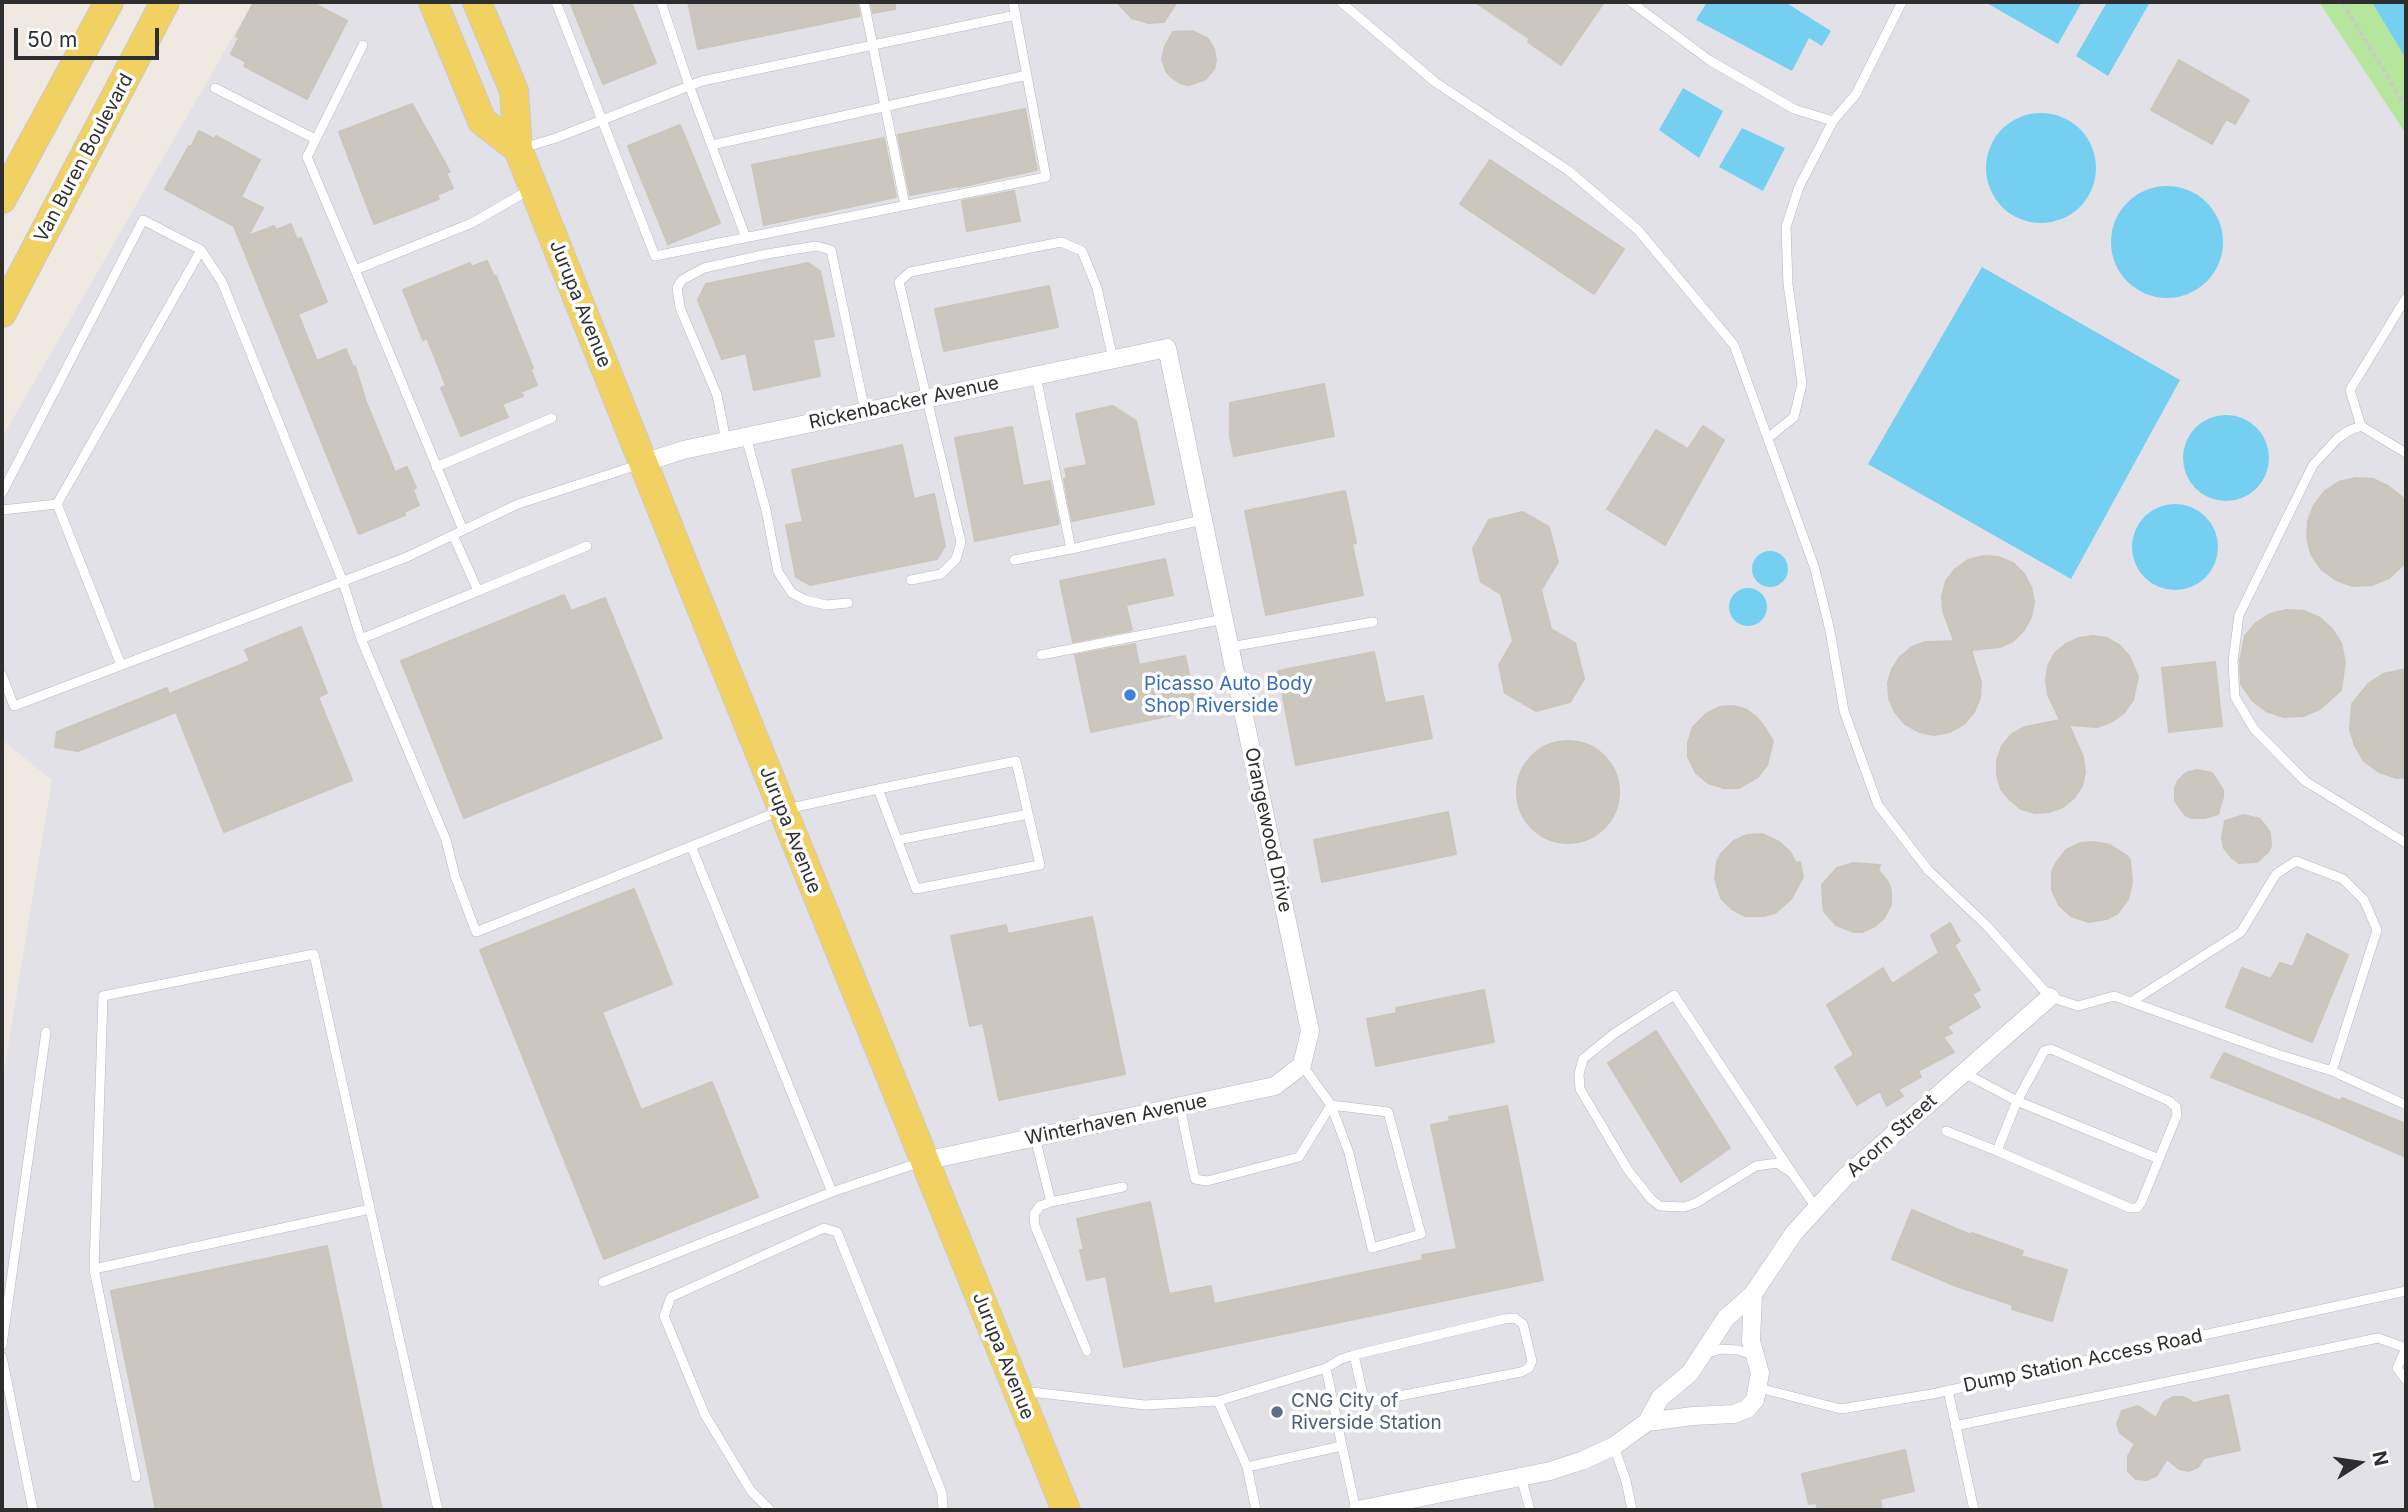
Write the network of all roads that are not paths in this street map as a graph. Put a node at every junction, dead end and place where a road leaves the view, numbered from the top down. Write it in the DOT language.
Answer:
graph roads {
  1 [pos="109,2"];
  2 [pos="165,2"];
  3 [pos="433,2"];
  4 [pos="477,2"];
  5 [pos="556,2"];
  6 [pos="661,2"];
  7 [pos="864,2"];
  8 [pos="1013,2"];
  9 [pos="1340,2"];
  10 [pos="1631,2"];
  11 [pos="1902,2"];
  12 [pos="1016,15"];
  13 [pos="872,45"];
  14 [pos="363,46"];
  15 [pos="1027,75"];
  16 [pos="689,85"];
  17 [pos="215,88"];
  18 [pos="884,106"];
  19 [pos="600,121"];
  20 [pos="1833,121"];
  21 [pos="315,139"];
  22 [pos="712,145"];
  23 [pos="518,149"];
  24 [pos="533,187"];
  25 [pos="2,199"];
  26 [pos="905,205"];
  27 [pos="746,238"];
  28 [pos="201,250"];
  29 [pos="355,270"];
  30 [pos="2406,298"];
  31 [pos="2,313"];
  32 [pos="1167,348"];
  33 [pos="1113,359"];
  34 [pos="1036,376"];
  35 [pos="927,398"];
  36 [pos="865,411"];
  37 [pos="552,418"];
  38 [pos="2361,426"];
  39 [pos="746,437"];
  40 [pos="1769,437"];
  41 [pos="726,441"];
  42 [pos="2406,453"];
  43 [pos="643,463"];
  44 [pos="436,467"];
  45 [pos="2,493"];
  46 [pos="57,504"];
  47 [pos="2,510"];
  48 [pos="1203,520"];
  49 [pos="463,530"];
  50 [pos="453,535"];
  51 [pos="587,547"];
  52 [pos="1071,548"];
  53 [pos="1014,560"];
  54 [pos="911,580"];
  55 [pos="343,582"];
  56 [pos="478,591"];
  57 [pos="848,603"];
  58 [pos="1224,619"];
  59 [pos="1373,622"];
  60 [pos="361,639"];
  61 [pos="1230,647"];
  62 [pos="1041,655"];
  63 [pos="121,665"];
  64 [pos="2,675"];
  65 [pos="878,789"];
  66 [pos="782,810"];
  67 [pos="1028,814"];
  68 [pos="898,840"];
  69 [pos="2406,843"];
  70 [pos="691,846"];
  71 [pos="2050,997"];
  72 [pos="2131,1002"];
  73 [pos="46,1032"];
  74 [pos="1302,1065"];
  75 [pos="2332,1071"];
  76 [pos="1964,1073"];
  77 [pos="2017,1101"];
  78 [pos="1331,1105"];
  79 [pos="2406,1105"];
  80 [pos="1180,1106"];
  81 [pos="1947,1132"];
  82 [pos="1035,1137"];
  83 [pos="1997,1151"];
  84 [pos="2159,1160"];
  85 [pos="924,1161"];
  86 [pos="1792,1172"];
  87 [pos="1122,1187"];
  88 [pos="832,1192"];
  89 [pos="1051,1202"];
  90 [pos="370,1209"];
  91 [pos="1817,1209"];
  92 [pos="94,1269"];
  93 [pos="603,1282"];
  94 [pos="2406,1291"];
  95 [pos="1753,1294"];
  96 [pos="2,1345"];
  97 [pos="2406,1349"];
  98 [pos="1087,1351"];
  99 [pos="1703,1354"];
  100 [pos="1354,1355"];
  101 [pos="1754,1355"];
  102 [pos="2,1357"];
  103 [pos="1326,1368"];
  104 [pos="2406,1380"];
  105 [pos="1759,1388"];
  106 [pos="1017,1390"];
  107 [pos="1948,1390"];
  108 [pos="1218,1401"];
  109 [pos="1647,1422"];
  110 [pos="1955,1426"];
  111 [pos="1342,1446"];
  112 [pos="1614,1446"];
  113 [pos="1247,1467"];
  114 [pos="136,1477"];
  115 [pos="1521,1477"];
  116 [pos="33,1510"];
  117 [pos="439,1510"];
  118 [pos="771,1510"];
  119 [pos="943,1510"];
  120 [pos="1066,1510"];
  121 [pos="1256,1510"];
  122 [pos="1357,1510"];
  123 [pos="1530,1510"];
  124 [pos="1632,1510"];
  125 [pos="1974,1510"];
  1 -- 25 [label="main road"];
  2 -- 31 [label="main road, Van Buren Boulevard"];
  3 -- 23 [label="main road"];
  4 -- 23 [label="main road, Jurupa Avenue"];
  5 -- 19 [label="lane"];
  6 -- 16 [label="lane"];
  7 -- 13 [label="lane"];
  8 -- 12 [label="lane"];
  9 -- 40 [label="lane"];
  10 -- 20 [label="lane"];
  11 -- 20 [label="lane"];
  12 -- 13 [label="lane"];
  12 -- 15 [label="lane"];
  13 -- 16 [label="lane"];
  13 -- 18 [label="lane"];
  14 -- 21 [label="lane"];
  15 -- 18 [label="lane"];
  15 -- 26 [label="lane"];
  16 -- 19 [label="lane"];
  16 -- 22 [label="lane"];
  17 -- 21 [label="lane"];
  18 -- 22 [label="lane"];
  18 -- 26 [label="lane"];
  19 -- 23 [label="lane"];
  19 -- 27 [label="lane"];
  20 -- 40 [label="lane"];
  21 -- 29 [label="lane"];
  22 -- 27 [label="lane"];
  23 -- 24 [label="main road, Jurupa Avenue"];
  24 -- 29 [label="lane"];
  24 -- 43 [label="main road, Jurupa Avenue"];
  26 -- 27 [label="lane"];
  28 -- 45 [label="lane"];
  28 -- 46 [label="lane"];
  28 -- 55 [label="lane"];
  29 -- 44 [label="lane"];
  30 -- 38 [label="lane"];
  32 -- 33 [label="street, Rickenbacker Avenue"];
  32 -- 48 [label="street, Orangewood Drive"];
  33 -- 34 [label="street, Rickenbacker Avenue"];
  33 -- 35 [label="lane"];
  34 -- 35 [label="street, Rickenbacker Avenue"];
  34 -- 52 [label="lane"];
  35 -- 36 [label="street, Rickenbacker Avenue"];
  35 -- 54 [label="lane"];
  36 -- 39 [label="street, Rickenbacker Avenue"];
  36 -- 41 [label="lane"];
  37 -- 44 [label="lane"];
  38 -- 42 [label="lane"];
  38 -- 69 [label="lane"];
  39 -- 41 [label="street, Rickenbacker Avenue"];
  39 -- 57 [label="lane"];
  40 -- 71 [label="lane"];
  41 -- 43 [label="street, Rickenbacker Avenue"];
  43 -- 49 [label="lane"];
  43 -- 66 [label="main road, Jurupa Avenue"];
  44 -- 49 [label="lane"];
  46 -- 47 [label="lane"];
  46 -- 63 [label="lane"];
  48 -- 52 [label="lane"];
  48 -- 58 [label="street, Orangewood Drive"];
  49 -- 50 [label="lane"];
  50 -- 55 [label="lane"];
  50 -- 56 [label="lane"];
  51 -- 56 [label="lane"];
  52 -- 53 [label="lane"];
  55 -- 60 [label="lane"];
  55 -- 63 [label="lane"];
  56 -- 60 [label="lane"];
  58 -- 61 [label="street, Orangewood Drive"];
  58 -- 62 [label="lane"];
  59 -- 61 [label="lane"];
  60 -- 70 [label="lane"];
  61 -- 74 [label="street, Orangewood Drive"];
  63 -- 64 [label="lane"];
  65 -- 66 [label="lane"];
  65 -- 67 [label="lane"];
  65 -- 68 [label="lane"];
  66 -- 70 [label="lane"];
  66 -- 85 [label="main road, Jurupa Avenue"];
  67 -- 68 [label="lane"];
  67 -- 68 [label="lane"];
  70 -- 88 [label="lane"];
  71 -- 72 [label="lane"];
  71 -- 76 [label="street, Acorn Street"];
  72 -- 75 [label="lane"];
  72 -- 75 [label="lane"];
  73 -- 96 [label="lane"];
  74 -- 78 [label="lane"];
  74 -- 80 [label="street, Winterhaven Avenue"];
  75 -- 79 [label="lane"];
  76 -- 77 [label="lane"];
  76 -- 91 [label="street, Acorn Street"];
  77 -- 83 [label="lane"];
  77 -- 84 [label="lane"];
  77 -- 84 [label="lane"];
  78 -- 78 [label="lane"];
  78 -- 80 [label="lane"];
  80 -- 82 [label="street, Winterhaven Avenue"];
  81 -- 83 [label="lane"];
  82 -- 85 [label="street, Winterhaven Avenue"];
  82 -- 89 [label="lane"];
  83 -- 84 [label="lane"];
  85 -- 88 [label="lane"];
  85 -- 106 [label="main road, Jurupa Avenue"];
  86 -- 86 [label="lane"];
  86 -- 91 [label="lane"];
  87 -- 89 [label="lane"];
  88 -- 93 [label="lane"];
  89 -- 98 [label="lane"];
  90 -- 92 [label="lane"];
  90 -- 92 [label="lane"];
  90 -- 117 [label="lane"];
  91 -- 95 [label="street, Acorn Street"];
  92 -- 114 [label="lane"];
  94 -- 107 [label="lane, Dump Station Access Road"];
  95 -- 99 [label="street, Acorn Street"];
  95 -- 101 [label="street"];
  97 -- 104 [label="lane"];
  97 -- 110 [label="lane"];
  99 -- 101 [label="lane"];
  99 -- 109 [label="street, Acorn Street"];
  100 -- 100 [label="lane"];
  100 -- 103 [label="lane"];
  101 -- 105 [label="street"];
  102 -- 116 [label="lane"];
  103 -- 108 [label="lane"];
  103 -- 111 [label="lane"];
  105 -- 107 [label="lane, Dump Station Access Road"];
  105 -- 109 [label="street, Acorn Street"];
  106 -- 108 [label="lane"];
  106 -- 120 [label="main road, Jurupa Avenue"];
  107 -- 110 [label="lane"];
  108 -- 113 [label="lane"];
  109 -- 112 [label="street, Acorn Street"];
  110 -- 125 [label="lane"];
  111 -- 113 [label="lane"];
  111 -- 122 [label="lane"];
  112 -- 115 [label="street, Acorn Street"];
  112 -- 124 [label="lane"];
  113 -- 121 [label="lane"];
  115 -- 122 [label="street, Acorn Street"];
  115 -- 123 [label="lane"];
  118 -- 119 [label="lane"];
}
